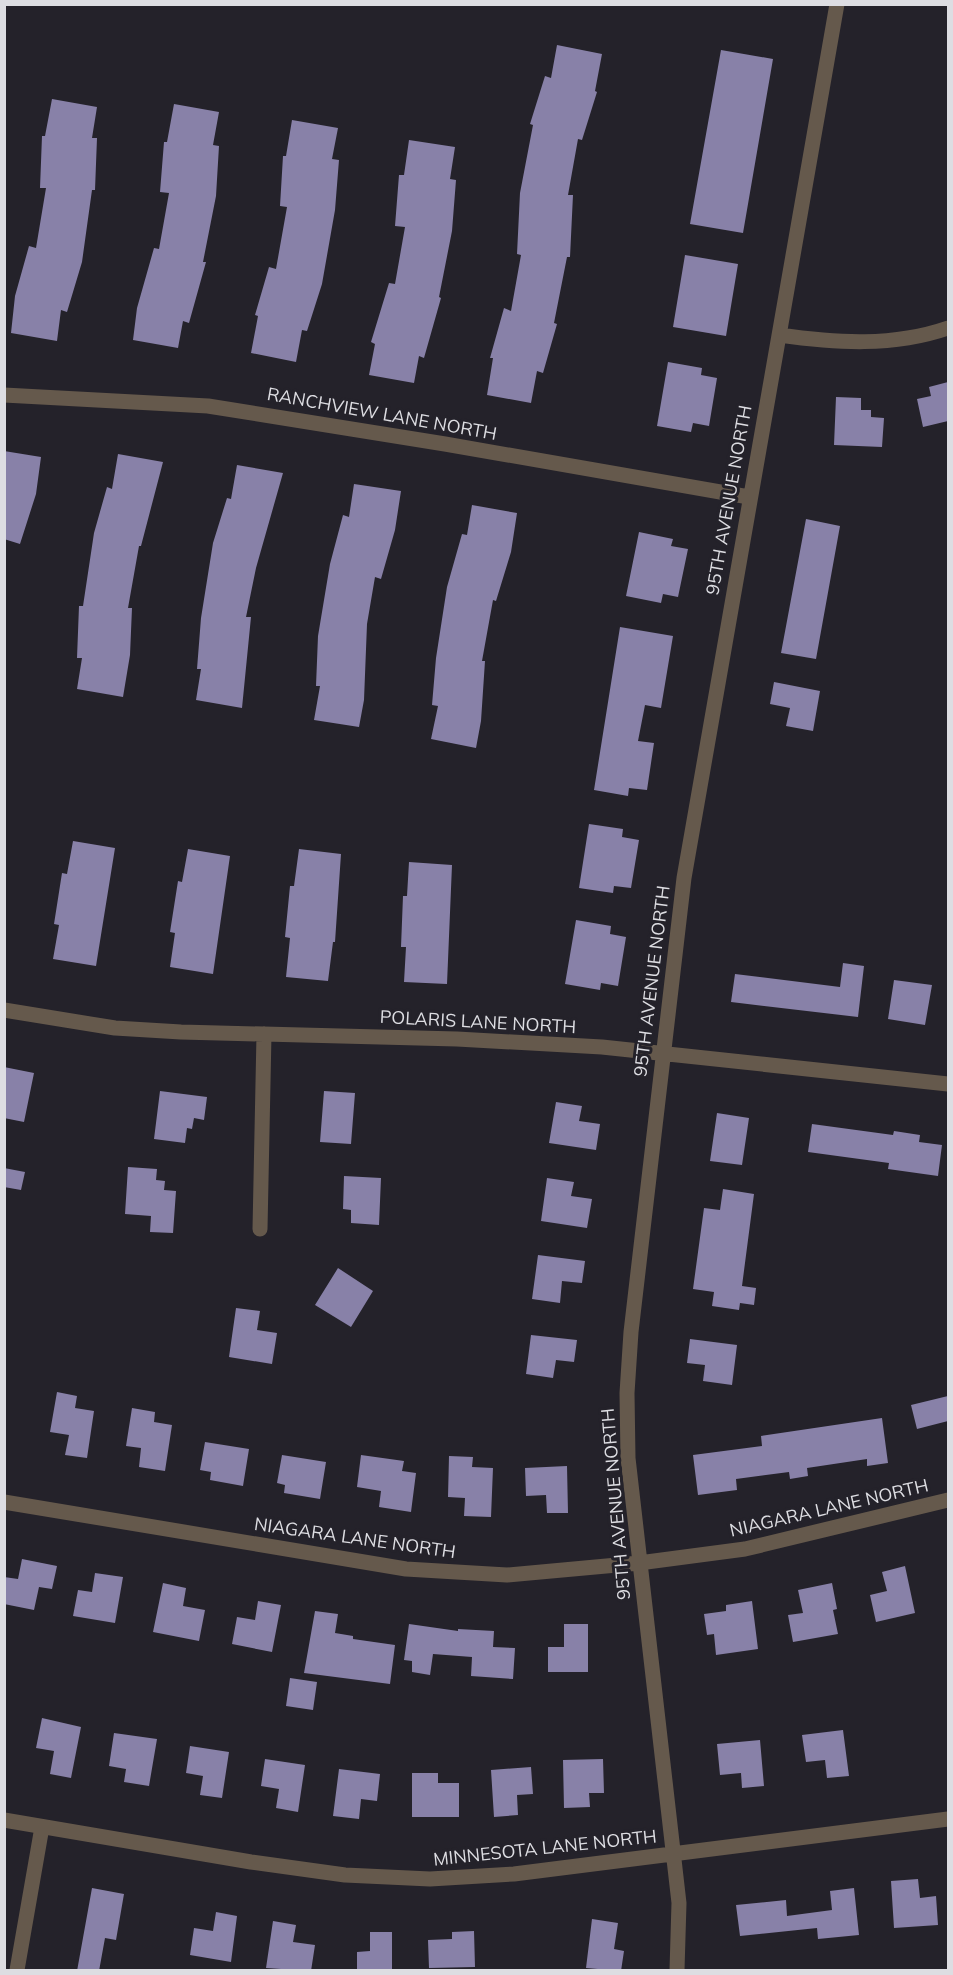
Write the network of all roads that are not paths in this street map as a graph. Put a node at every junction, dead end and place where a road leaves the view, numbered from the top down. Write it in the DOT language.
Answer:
graph roads {
  1 [pos="837,4"];
  2 [pos="948,328"];
  3 [pos="779,335"];
  4 [pos="4,395"];
  5 [pos="749,497"];
  6 [pos="4,1010"];
  7 [pos="264,1034"];
  8 [pos="663,1053"];
  9 [pos="948,1084"];
  10 [pos="260,1229"];
  11 [pos="948,1500"];
  12 [pos="4,1502"];
  13 [pos="639,1563"];
  14 [pos="948,1819"];
  15 [pos="4,1820"];
  16 [pos="42,1827"];
  17 [pos="674,1854"];
  18 [pos="17,1971"];
  19 [pos="677,1971"];
  1 -- 3 [label="street, 95TH AVENUE NORTH"];
  2 -- 3 [label="street"];
  3 -- 5 [label="street, 95TH AVENUE NORTH"];
  4 -- 5 [label="street, RANCHVIEW LANE NORTH"];
  5 -- 8 [label="street, 95TH AVENUE NORTH"];
  6 -- 7 [label="street, POLARIS LANE NORTH"];
  7 -- 8 [label="street, POLARIS LANE NORTH"];
  7 -- 10 [label="street"];
  8 -- 9 [label="street, POLARIS LANE NORTH"];
  8 -- 13 [label="street, 95TH AVENUE NORTH"];
  11 -- 13 [label="street, NIAGARA LANE NORTH"];
  12 -- 13 [label="street, NIAGARA LANE NORTH"];
  13 -- 17 [label="street, 95TH AVENUE NORTH"];
  14 -- 17 [label="street, MINNESOTA LANE NORTH"];
  15 -- 16 [label="street, MINNESOTA LANE NORTH"];
  16 -- 17 [label="street, MINNESOTA LANE NORTH"];
  16 -- 18 [label="street"];
  17 -- 19 [label="street, 95TH AVENUE NORTH"];
}
